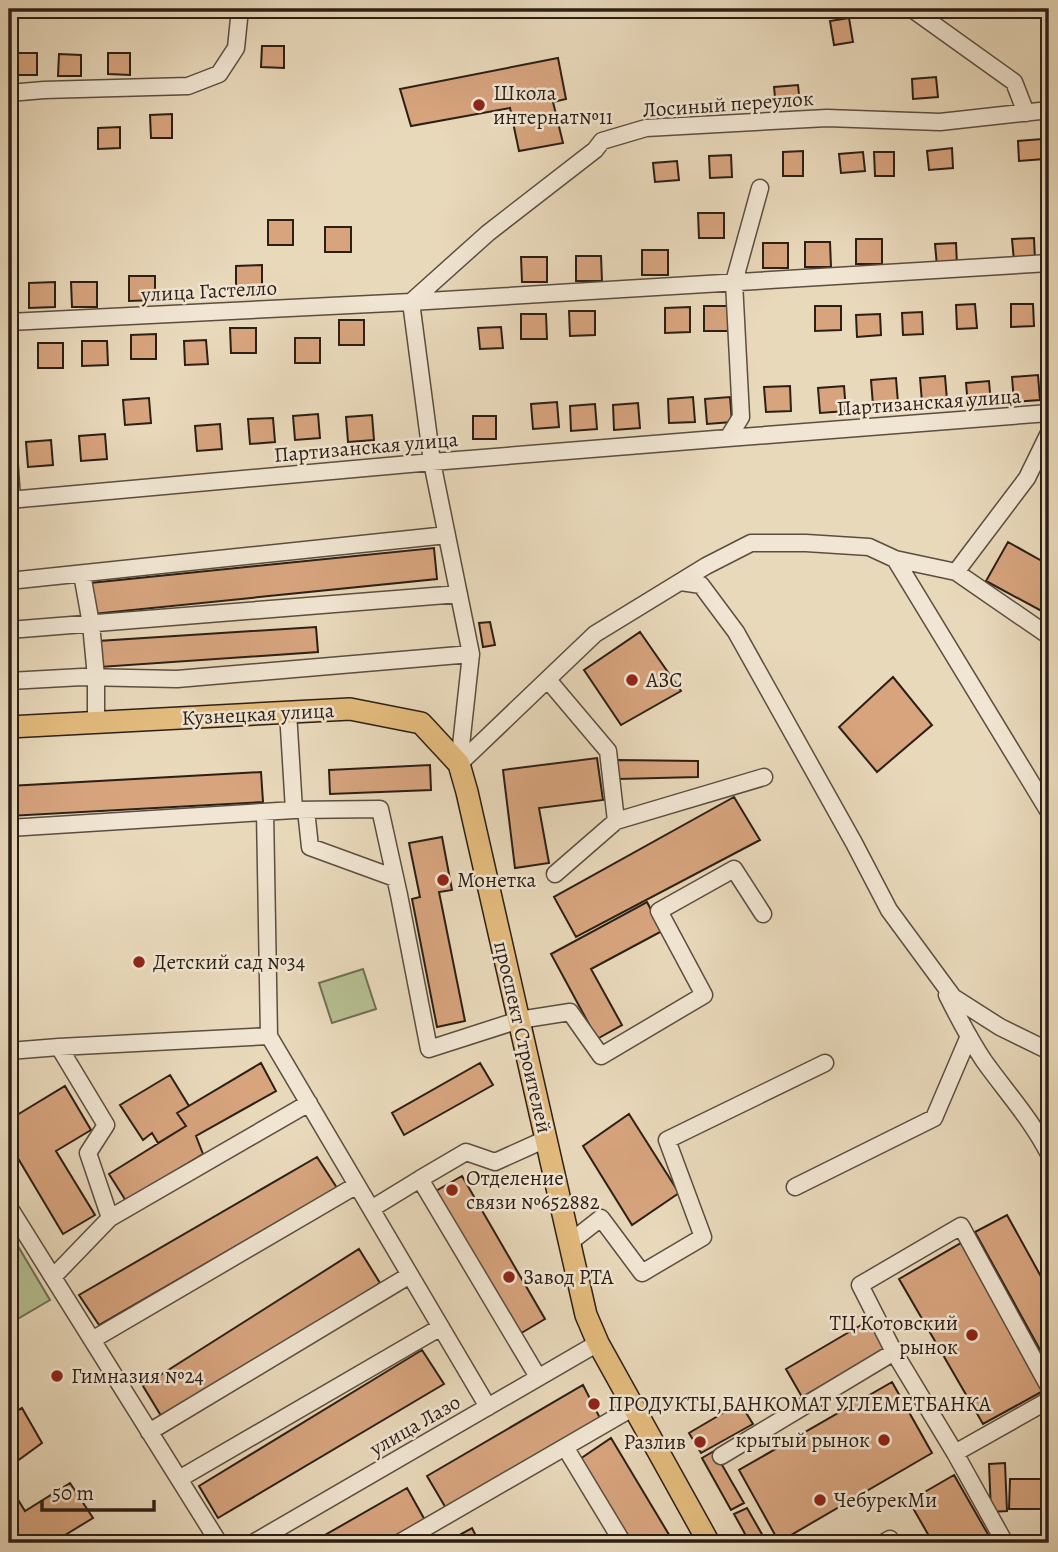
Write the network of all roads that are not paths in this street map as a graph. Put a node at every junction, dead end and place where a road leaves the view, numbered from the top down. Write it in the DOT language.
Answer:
graph roads {
  1 [pos="240,9"];
  2 [pos="912,9"];
  3 [pos="9,93"];
  4 [pos="1049,110"];
  5 [pos="1026,113"];
  6 [pos="760,188"];
  7 [pos="1049,263"];
  8 [pos="734,282"];
  9 [pos="411,302"];
  10 [pos="9,322"];
  11 [pos="1049,413"];
  12 [pos="1049,433"];
  13 [pos="728,438"];
  14 [pos="9,456"];
  15 [pos="432,462"];
  16 [pos="11,500"];
  17 [pos="447,535"];
  18 [pos="895,559"];
  19 [pos="956,572"];
  20 [pos="82,574"];
  21 [pos="9,581"];
  22 [pos="681,582"];
  23 [pos="459,594"];
  24 [pos="91,624"];
  25 [pos="9,630"];
  26 [pos="1049,636"];
  27 [pos="471,654"];
  28 [pos="96,677"];
  29 [pos="548,680"];
  30 [pos="9,681"];
  31 [pos="288,712"];
  32 [pos="96,723"];
  33 [pos="9,727"];
  34 [pos="459,764"];
  35 [pos="764,778"];
  36 [pos="467,792"];
  37 [pos="300,810"];
  38 [pos="265,812"];
  39 [pos="1049,812"];
  40 [pos="615,821"];
  41 [pos="9,828"];
  42 [pos="555,874"];
  43 [pos="395,878"];
  44 [pos="763,914"];
  45 [pos="940,979"];
  46 [pos="519,1020"];
  47 [pos="269,1036"];
  48 [pos="969,1036"];
  49 [pos="59,1046"];
  50 [pos="9,1051"];
  51 [pos="1049,1051"];
  52 [pos="825,1063"];
  53 [pos="309,1103"];
  54 [pos="546,1139"];
  55 [pos="1049,1154"];
  56 [pos="420,1180"];
  57 [pos="357,1185"];
  58 [pos="795,1187"];
  59 [pos="9,1207"];
  60 [pos="371,1209"];
  61 [pos="110,1218"];
  62 [pos="569,1243"];
  63 [pos="410,1275"];
  64 [pos="53,1278"];
  65 [pos="441,1327"];
  66 [pos="92,1340"];
  67 [pos="598,1343"];
  68 [pos="894,1352"];
  69 [pos="538,1377"];
  70 [pos="1049,1387"];
  71 [pos="1049,1400"];
  72 [pos="488,1406"];
  73 [pos="634,1408"];
  74 [pos="149,1432"];
  75 [pos="565,1447"];
  76 [pos="955,1453"];
  77 [pos="721,1456"];
  78 [pos="178,1479"];
  79 [pos="219,1543"];
  80 [pos="254,1543"];
  81 [pos="399,1543"];
  82 [pos="623,1543"];
  83 [pos="709,1543"];
  84 [pos="883,1543"];
  85 [pos="892,1543"];
  86 [pos="1005,1543"];
  1 -- 3 [label="street"];
  2 -- 5 [label="street"];
  4 -- 5 [label="street, Лосиный переулок"];
  5 -- 9 [label="street, Лосиный переулок"];
  6 -- 8 [label="street"];
  7 -- 8 [label="street, улица Гастелло"];
  8 -- 9 [label="street, улица Гастелло"];
  8 -- 13 [label="street"];
  9 -- 10 [label="street, улица Гастелло"];
  9 -- 15 [label="street"];
  11 -- 13 [label="street, Партизанская улица"];
  12 -- 19 [label="street"];
  13 -- 15 [label="street, Партизанская улица"];
  14 -- 16 [label="street"];
  15 -- 16 [label="street, Партизанская улица"];
  15 -- 17 [label="street"];
  17 -- 20 [label="street"];
  17 -- 23 [label="street"];
  18 -- 19 [label="street"];
  18 -- 22 [label="street"];
  18 -- 39 [label="street"];
  19 -- 26 [label="street"];
  20 -- 21 [label="street"];
  20 -- 24 [label="street"];
  22 -- 29 [label="street"];
  22 -- 45 [label="street"];
  23 -- 24 [label="street"];
  23 -- 27 [label="street"];
  24 -- 25 [label="street"];
  24 -- 28 [label="street"];
  27 -- 28 [label="street"];
  27 -- 34 [label="street"];
  28 -- 30 [label="street"];
  28 -- 32 [label="street"];
  29 -- 34 [label="street"];
  29 -- 40 [label="street"];
  31 -- 32 [label="main road, Кузнецкая улица"];
  31 -- 34 [label="main road, Кузнецкая улица"];
  31 -- 37 [label="street"];
  32 -- 33 [label="main road, Кузнецкая улица"];
  34 -- 36 [label="main road, Кузнецкая улица"];
  35 -- 40 [label="street"];
  36 -- 46 [label="main road, проспект Строителей"];
  37 -- 38 [label="street"];
  37 -- 43 [label="street"];
  37 -- 43 [label="street"];
  38 -- 41 [label="street"];
  38 -- 47 [label="street"];
  40 -- 42 [label="street"];
  43 -- 46 [label="street"];
  44 -- 46 [label="street"];
  45 -- 48 [label="street"];
  45 -- 51 [label="street"];
  46 -- 54 [label="main road, проспект Строителей"];
  47 -- 49 [label="street"];
  47 -- 53 [label="street"];
  48 -- 55 [label="street"];
  48 -- 58 [label="street"];
  49 -- 50 [label="street"];
  49 -- 61 [label="street"];
  52 -- 62 [label="street"];
  53 -- 57 [label="street"];
  53 -- 61 [label="street"];
  54 -- 56 [label="street"];
  54 -- 62 [label="main road, проспект Строителей"];
  56 -- 60 [label="street"];
  56 -- 69 [label="street"];
  57 -- 60 [label="street"];
  57 -- 66 [label="street"];
  59 -- 64 [label="street"];
  60 -- 63 [label="street"];
  61 -- 64 [label="street"];
  62 -- 67 [label="main road, проспект Строителей"];
  63 -- 65 [label="street"];
  63 -- 74 [label="street"];
  64 -- 66 [label="street"];
  65 -- 72 [label="street"];
  65 -- 78 [label="street"];
  66 -- 74 [label="street"];
  67 -- 69 [label="street, улица Лазо"];
  67 -- 73 [label="main road, проспект Строителей"];
  68 -- 70 [label="street"];
  68 -- 76 [label="street"];
  68 -- 77 [label="street"];
  69 -- 72 [label="street, улица Лазо"];
  71 -- 76 [label="street"];
  72 -- 80 [label="street, улица Лазо"];
  73 -- 75 [label="street"];
  73 -- 83 [label="main road, проспект Строителей"];
  74 -- 78 [label="street"];
  75 -- 81 [label="street"];
  75 -- 82 [label="street"];
  76 -- 86 [label="street"];
  78 -- 79 [label="street"];
  84 -- 85 [label="street"];
}
